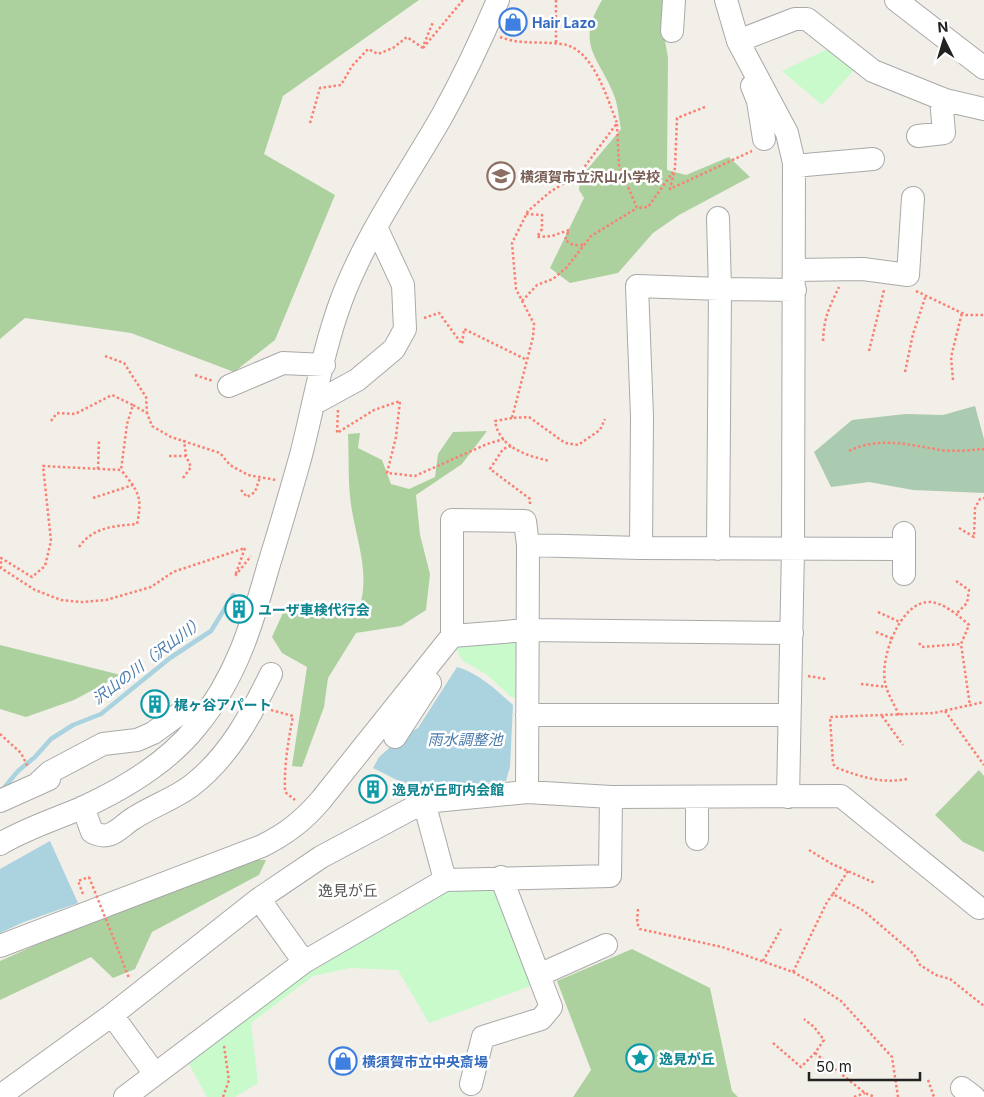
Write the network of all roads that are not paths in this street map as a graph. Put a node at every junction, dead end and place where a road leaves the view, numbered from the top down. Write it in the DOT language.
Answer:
graph roads {
  1 [pos="498,0"];
  2 [pos="674,0"];
  3 [pos="726,0"];
  4 [pos="896,0"];
  5 [pos="672,31"];
  6 [pos="740,45"];
  7 [pos="984,68"];
  8 [pos="941,98"];
  9 [pos="984,109"];
  10 [pos="918,136"];
  11 [pos="764,138"];
  12 [pos="873,159"];
  13 [pos="794,166"];
  14 [pos="913,198"];
  15 [pos="718,218"];
  16 [pos="376,227"];
  17 [pos="795,280"];
  18 [pos="720,289"];
  19 [pos="324,365"];
  20 [pos="229,386"];
  21 [pos="318,402"];
  22 [pos="528,545"];
  23 [pos="642,548"];
  24 [pos="718,549"];
  25 [pos="793,549"];
  26 [pos="904,574"];
  27 [pos="528,630"];
  28 [pos="792,633"];
  29 [pos="452,636"];
  30 [pos="437,654"];
  31 [pos="271,674"];
  32 [pos="527,714"];
  33 [pos="789,714"];
  34 [pos="202,719"];
  35 [pos="395,737"];
  36 [pos="146,772"];
  37 [pos="37,784"];
  38 [pos="526,792"];
  39 [pos="611,797"];
  40 [pos="697,797"];
  41 [pos="788,797"];
  42 [pos="0,801"];
  43 [pos="424,802"];
  44 [pos="83,807"];
  45 [pos="697,839"];
  46 [pos="0,844"];
  47 [pos="501,877"];
  48 [pos="445,880"];
  49 [pos="259,899"];
  50 [pos="977,910"];
  51 [pos="606,945"];
  52 [pos="0,946"];
  53 [pos="304,962"];
  54 [pos="539,976"];
  55 [pos="112,1015"];
  56 [pos="155,1074"];
  57 [pos="471,1084"];
  58 [pos="0,1096"];
  59 [pos="125,1097"];
  1 -- 16 [label="street"];
  2 -- 5 [label="street"];
  3 -- 6 [label="street"];
  4 -- 7 [label="street"];
  6 -- 8 [label="street"];
  6 -- 11 [label="street"];
  6 -- 13 [label="street"];
  8 -- 9 [label="street"];
  8 -- 10 [label="street"];
  12 -- 13 [label="street"];
  13 -- 17 [label="street"];
  14 -- 17 [label="street"];
  15 -- 18 [label="street"];
  16 -- 19 [label="street"];
  16 -- 21 [label="street"];
  17 -- 18 [label="street"];
  17 -- 25 [label="street"];
  18 -- 23 [label="street"];
  18 -- 24 [label="street"];
  19 -- 20 [label="street"];
  19 -- 21 [label="street"];
  21 -- 34 [label="street"];
  22 -- 23 [label="street"];
  22 -- 27 [label="street"];
  22 -- 29 [label="street"];
  23 -- 24 [label="street"];
  24 -- 25 [label="street"];
  25 -- 26 [label="street"];
  25 -- 28 [label="street"];
  27 -- 28 [label="street"];
  27 -- 29 [label="street"];
  27 -- 32 [label="street"];
  28 -- 33 [label="street"];
  29 -- 30 [label="street"];
  30 -- 35 [label="street"];
  30 -- 52 [label="street"];
  31 -- 44 [label="street"];
  32 -- 33 [label="street"];
  32 -- 38 [label="street"];
  33 -- 41 [label="street"];
  34 -- 36 [label="street"];
  34 -- 37 [label="street"];
  36 -- 37 [label="street"];
  36 -- 44 [label="street"];
  37 -- 42 [label="street"];
  38 -- 39 [label="street"];
  38 -- 43 [label="street"];
  39 -- 40 [label="street"];
  39 -- 47 [label="street"];
  40 -- 41 [label="street"];
  40 -- 45 [label="street"];
  41 -- 50 [label="street"];
  43 -- 48 [label="street"];
  43 -- 49 [label="street"];
  44 -- 46 [label="street"];
  47 -- 48 [label="street"];
  47 -- 54 [label="street"];
  48 -- 53 [label="street"];
  49 -- 53 [label="street"];
  49 -- 55 [label="street"];
  51 -- 54 [label="street"];
  53 -- 56 [label="street"];
  54 -- 57 [label="street"];
  55 -- 56 [label="street"];
  55 -- 58 [label="street"];
  56 -- 59 [label="street"];
}
